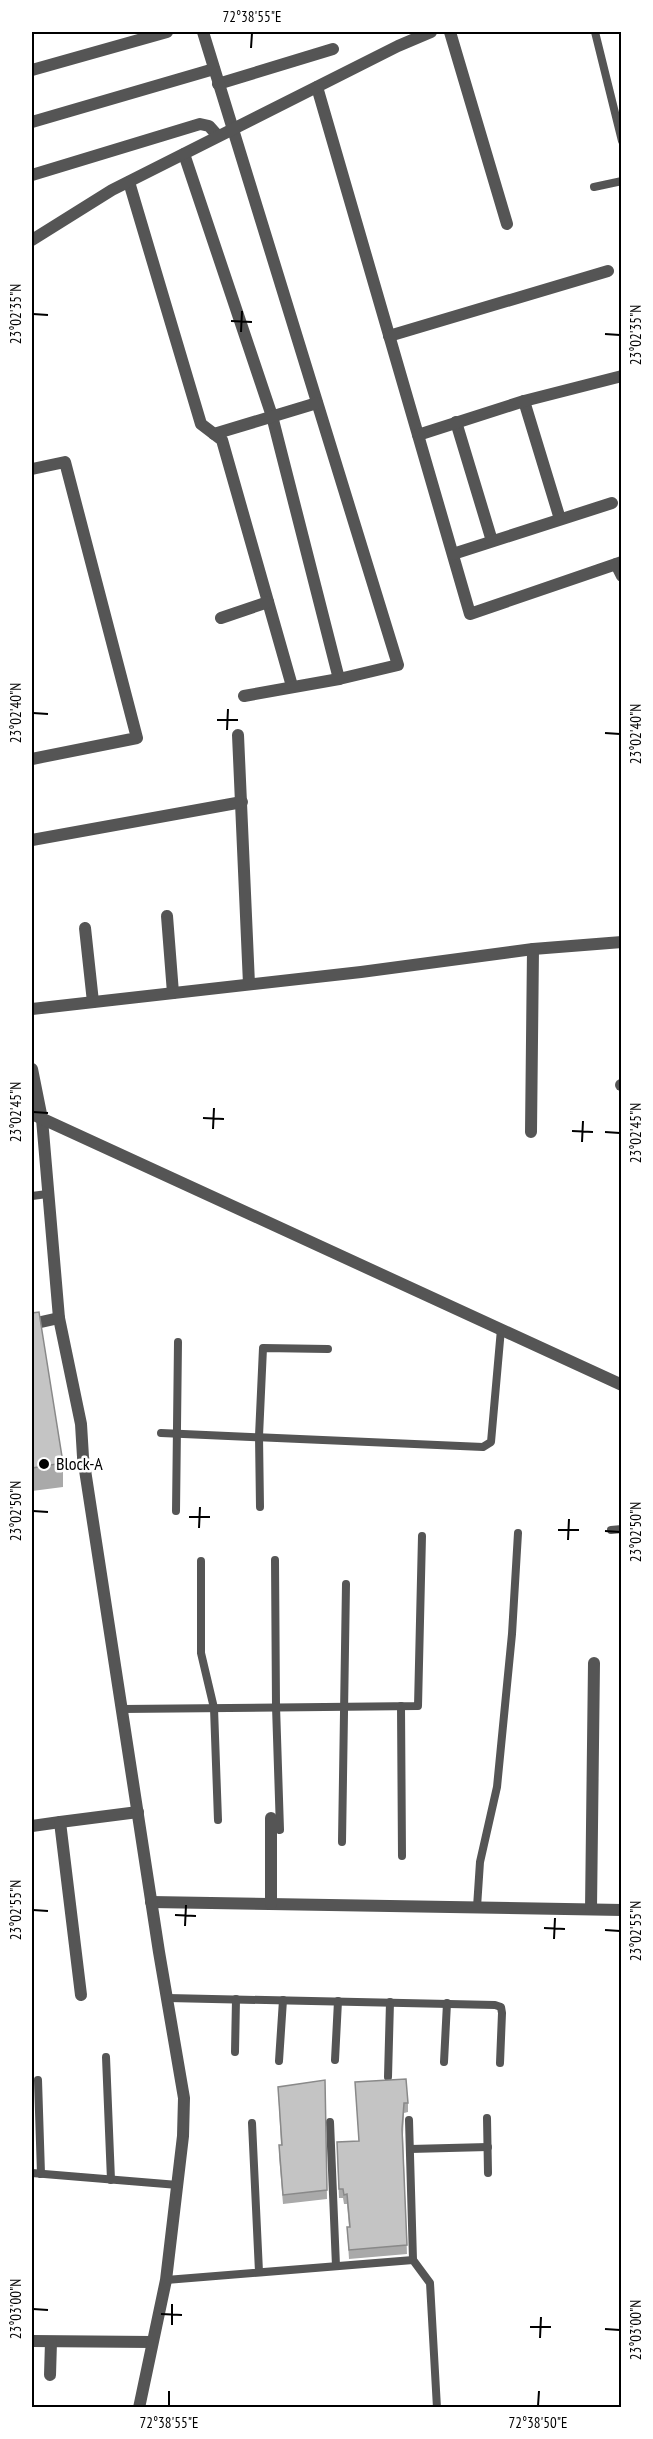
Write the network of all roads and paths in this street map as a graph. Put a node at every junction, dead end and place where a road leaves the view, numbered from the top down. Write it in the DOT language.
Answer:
graph roads {
  1 [pos="166,32"];
  2 [pos="203,32"];
  3 [pos="450,32"];
  4 [pos="595,32"];
  5 [pos="424,33"];
  6 [pos="333,49"];
  7 [pos="214,69"];
  8 [pos="32,70"];
  9 [pos="218,84"];
  10 [pos="317,87"];
  11 [pos="32,123"];
  12 [pos="232,129"];
  13 [pos="218,136"];
  14 [pos="621,141"];
  15 [pos="184,154"];
  16 [pos="32,175"];
  17 [pos="621,181"];
  18 [pos="129,182"];
  19 [pos="594,187"];
  20 [pos="507,224"];
  21 [pos="32,240"];
  22 [pos="608,271"];
  23 [pos="389,336"];
  24 [pos="621,376"];
  25 [pos="524,401"];
  26 [pos="317,403"];
  27 [pos="272,416"];
  28 [pos="456,422"];
  29 [pos="214,434"];
  30 [pos="418,435"];
  31 [pos="32,469"];
  32 [pos="612,503"];
  33 [pos="560,519"];
  34 [pos="492,541"];
  35 [pos="453,554"];
  36 [pos="620,568"];
  37 [pos="268,602"];
  38 [pos="220,618"];
  39 [pos="339,680"];
  40 [pos="292,686"];
  41 [pos="244,696"];
  42 [pos="238,735"];
  43 [pos="32,759"];
  44 [pos="242,802"];
  45 [pos="32,840"];
  46 [pos="167,916"];
  47 [pos="85,928"];
  48 [pos="621,942"];
  49 [pos="533,949"];
  50 [pos="249,984"];
  51 [pos="173,993"];
  52 [pos="93,1002"];
  53 [pos="32,1009"];
  54 [pos="32,1069"];
  55 [pos="37,1116"];
  56 [pos="531,1132"];
  57 [pos="47,1194"];
  58 [pos="32,1196"];
  59 [pos="59,1318"];
  60 [pos="32,1324"];
  61 [pos="501,1329"];
  62 [pos="178,1342"];
  63 [pos="328,1348"];
  64 [pos="621,1385"];
  65 [pos="161,1433"];
  66 [pos="176,1433"];
  67 [pos="259,1436"];
  68 [pos="260,1507"];
  69 [pos="176,1511"];
  70 [pos="621,1529"];
  71 [pos="611,1530"];
  72 [pos="518,1533"];
  73 [pos="422,1536"];
  74 [pos="275,1560"];
  75 [pos="201,1561"];
  76 [pos="346,1584"];
  77 [pos="594,1663"];
  78 [pos="276,1706"];
  79 [pos="401,1706"];
  80 [pos="344,1707"];
  81 [pos="214,1708"];
  82 [pos="122,1709"];
  83 [pos="138,1812"];
  84 [pos="271,1818"];
  85 [pos="218,1820"];
  86 [pos="60,1822"];
  87 [pos="32,1826"];
  88 [pos="280,1830"];
  89 [pos="342,1842"];
  90 [pos="402,1856"];
  91 [pos="151,1902"];
  92 [pos="271,1904"];
  93 [pos="477,1907"];
  94 [pos="591,1909"];
  95 [pos="621,1910"];
  96 [pos="81,1995"];
  97 [pos="168,1998"];
  98 [pos="236,1999"];
  99 [pos="283,2000"];
  100 [pos="338,2001"];
  101 [pos="390,2002"];
  102 [pos="447,2003"];
  103 [pos="235,2052"];
  104 [pos="106,2057"];
  105 [pos="335,2060"];
  106 [pos="279,2061"];
  107 [pos="444,2062"];
  108 [pos="500,2063"];
  109 [pos="388,2077"];
  110 [pos="38,2080"];
  111 [pos="488,2118"];
  112 [pos="409,2120"];
  113 [pos="330,2122"];
  114 [pos="252,2123"];
  115 [pos="488,2147"];
  116 [pos="410,2149"];
  117 [pos="32,2173"];
  118 [pos="488,2173"];
  119 [pos="41,2174"];
  120 [pos="111,2180"];
  121 [pos="177,2185"];
  122 [pos="413,2260"];
  123 [pos="336,2266"];
  124 [pos="259,2272"];
  125 [pos="166,2280"];
  126 [pos="32,2342"];
  127 [pos="51,2342"];
  128 [pos="152,2342"];
  129 [pos="50,2376"];
  130 [pos="139,2408"];
  131 [pos="437,2408"];
  1 -- 8 [label="street"];
  2 -- 7 [label="street"];
  3 -- 20 [label="street"];
  4 -- 14 [label="lane"];
  5 -- 10 [label="street"];
  6 -- 9 [label="street"];
  7 -- 9 [label="street"];
  7 -- 11 [label="street"];
  9 -- 12 [label="street"];
  10 -- 12 [label="street"];
  10 -- 23 [label="street"];
  12 -- 13 [label="street"];
  12 -- 26 [label="street"];
  13 -- 15 [label="street"];
  13 -- 16 [label="street"];
  15 -- 18 [label="street"];
  15 -- 27 [label="street"];
  17 -- 19 [label="lane"];
  18 -- 21 [label="street"];
  18 -- 29 [label="street"];
  22 -- 23 [label="street"];
  23 -- 30 [label="street"];
  24 -- 25 [label="street"];
  25 -- 28 [label="street"];
  25 -- 33 [label="street"];
  26 -- 27 [label="street"];
  26 -- 39 [label="street"];
  27 -- 29 [label="street"];
  27 -- 39 [label="street"];
  28 -- 30 [label="street"];
  28 -- 34 [label="street"];
  29 -- 37 [label="street"];
  30 -- 35 [label="street"];
  31 -- 43 [label="street"];
  32 -- 33 [label="street"];
  33 -- 34 [label="street"];
  34 -- 35 [label="street"];
  35 -- 36 [label="street"];
  37 -- 38 [label="street"];
  37 -- 40 [label="street"];
  39 -- 40 [label="street"];
  40 -- 41 [label="street"];
  42 -- 44 [label="street"];
  44 -- 45 [label="street"];
  44 -- 50 [label="street"];
  46 -- 51 [label="street"];
  47 -- 52 [label="street"];
  48 -- 49 [label="street"];
  49 -- 50 [label="street"];
  49 -- 56 [label="street"];
  50 -- 51 [label="street"];
  51 -- 52 [label="street"];
  52 -- 53 [label="street"];
  54 -- 55 [label="street"];
  55 -- 57 [label="street"];
  55 -- 61 [label="street"];
  57 -- 58 [label="lane"];
  57 -- 59 [label="street"];
  59 -- 60 [label="street"];
  59 -- 82 [label="street"];
  61 -- 64 [label="street"];
  61 -- 67 [label="lane"];
  62 -- 66 [label="lane"];
  63 -- 67 [label="lane"];
  65 -- 66 [label="lane"];
  66 -- 67 [label="lane"];
  66 -- 69 [label="lane"];
  67 -- 68 [label="lane"];
  70 -- 71 [label="lane"];
  72 -- 93 [label="lane"];
  73 -- 79 [label="lane"];
  74 -- 78 [label="lane"];
  75 -- 81 [label="lane"];
  76 -- 80 [label="lane"];
  77 -- 94 [label="street"];
  78 -- 80 [label="lane"];
  78 -- 81 [label="lane"];
  78 -- 88 [label="lane"];
  79 -- 80 [label="lane"];
  79 -- 90 [label="lane"];
  80 -- 89 [label="lane"];
  81 -- 82 [label="lane"];
  81 -- 85 [label="lane"];
  82 -- 83 [label="street"];
  83 -- 86 [label="street"];
  83 -- 91 [label="street"];
  84 -- 92 [label="street"];
  86 -- 87 [label="street"];
  86 -- 96 [label="street"];
  91 -- 92 [label="street"];
  91 -- 97 [label="street"];
  92 -- 93 [label="street"];
  93 -- 94 [label="street"];
  94 -- 95 [label="street"];
  97 -- 98 [label="lane"];
  97 -- 121 [label="street"];
  98 -- 99 [label="lane"];
  98 -- 103 [label="lane"];
  99 -- 100 [label="lane"];
  99 -- 106 [label="lane"];
  100 -- 101 [label="lane"];
  100 -- 105 [label="lane"];
  101 -- 102 [label="lane"];
  101 -- 109 [label="lane"];
  102 -- 107 [label="lane"];
  102 -- 108 [label="lane"];
  104 -- 120 [label="lane"];
  110 -- 119 [label="lane"];
  111 -- 115 [label="lane"];
  112 -- 116 [label="lane"];
  113 -- 123 [label="lane"];
  114 -- 124 [label="lane"];
  115 -- 116 [label="lane"];
  115 -- 118 [label="lane"];
  116 -- 122 [label="lane"];
  117 -- 119 [label="lane"];
  119 -- 120 [label="lane"];
  120 -- 121 [label="lane"];
  121 -- 125 [label="street"];
  122 -- 123 [label="lane"];
  122 -- 131 [label="lane"];
  123 -- 124 [label="lane"];
  124 -- 125 [label="lane"];
  125 -- 128 [label="street"];
  126 -- 127 [label="street"];
  127 -- 128 [label="street"];
  127 -- 129 [label="street"];
  128 -- 130 [label="street"];
}
